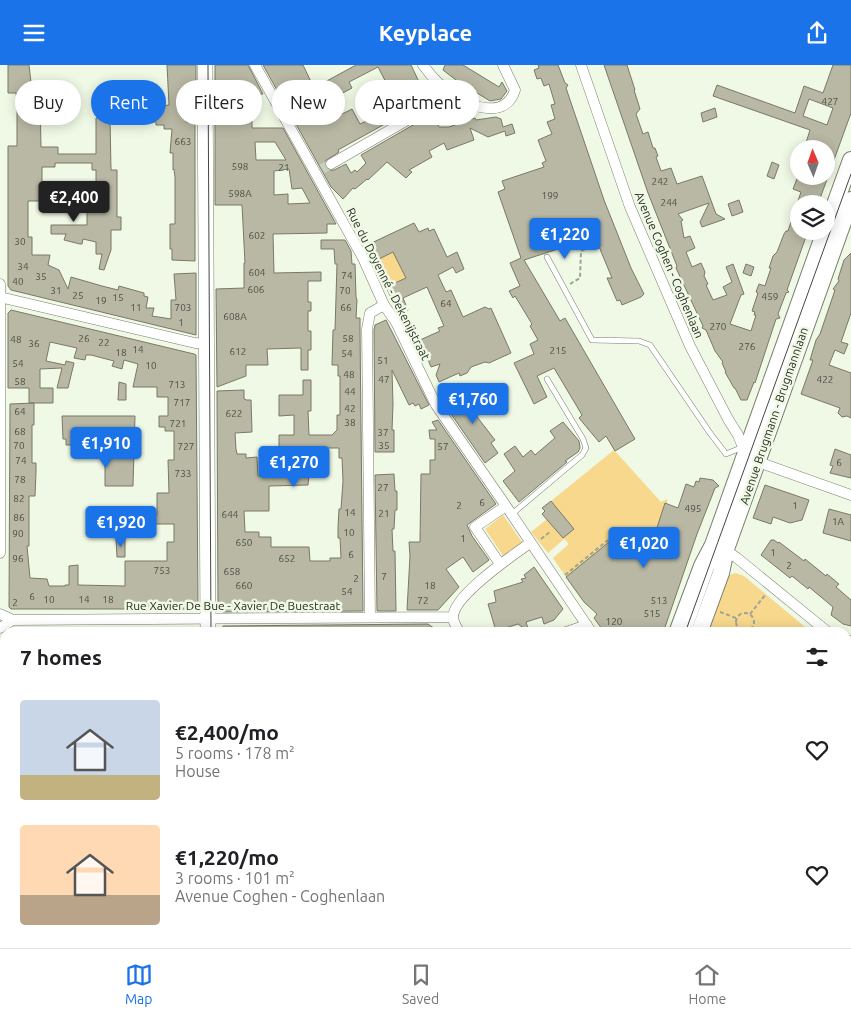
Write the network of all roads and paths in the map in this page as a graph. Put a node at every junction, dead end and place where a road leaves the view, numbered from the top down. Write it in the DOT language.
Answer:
graph roads {
  1 [pos="206,65"];
  2 [pos="255,65"];
  3 [pos="423,65"];
  4 [pos="503,65"];
  5 [pos="581,65"];
  6 [pos="435,80"];
  7 [pos="479,107"];
  8 [pos="399,125"];
  9 [pos="851,160"];
  10 [pos="322,168"];
  11 [pos="851,200"];
  12 [pos="835,226"];
  13 [pos="592,232"];
  14 [pos="830,240"];
  15 [pos="547,257"];
  16 [pos="0,284"];
  17 [pos="563,287"];
  18 [pos="0,297"];
  19 [pos="384,305"];
  20 [pos="206,344"];
  21 [pos="547,379"];
  22 [pos="749,455"];
  23 [pos="851,495"];
  24 [pos="509,510"];
  25 [pos="551,531"];
  26 [pos="608,539"];
  27 [pos="534,542"];
  28 [pos="719,547"];
  29 [pos="0,553"];
  30 [pos="500,564"];
  31 [pos="564,576"];
  32 [pos="767,593"];
  33 [pos="715,610"];
  34 [pos="0,614"];
  35 [pos="750,614"];
  36 [pos="370,617"];
  37 [pos="453,617"];
  38 [pos="736,618"];
  39 [pos="14,620"];
  40 [pos="208,626"];
  41 [pos="2,627"];
  42 [pos="456,627"];
  43 [pos="588,627"];
  44 [pos="679,627"];
  45 [pos="690,627"];
  46 [pos="701,627"];
  47 [pos="737,627"];
  48 [pos="752,627"];
  49 [pos="821,627"];
  1 -- 20 [label="main road"];
  2 -- 10 [label="street, Rue du Doyenné - Dekenijstraat"];
  3 -- 6 [label="street"];
  4 -- 7 [label="street"];
  5 -- 22 [label="street, Avenue Coghen - Coghenlaan"];
  8 -- 10 [label="street"];
  9 -- 12 [label="main road, Avenue Brugmann - Brugmannlaan"];
  10 -- 19 [label="street, Rue du Doyenné - Dekenijstraat"];
  11 -- 12 [label="main road, Avenue Brugmann - Brugmannlaan"];
  13 -- 17 [label="path"];
  14 -- 22 [label="main road, Avenue Brugmann - Brugmannlaan"];
  15 -- 17 [label="lane"];
  16 -- 18 [label="street"];
  17 -- 22 [label="lane"];
  18 -- 20 [label="street"];
  18 -- 29 [label="street"];
  19 -- 24 [label="street, Rue du Doyenné - Dekenijstraat"];
  19 -- 36 [label="street"];
  20 -- 40 [label="main road"];
  21 -- 24 [label="lane"];
  22 -- 23 [label="street"];
  22 -- 28 [label="main road, Avenue Brugmann - Brugmannlaan"];
  24 -- 27 [label="street, Rue du Doyenné - Dekenijstraat"];
  24 -- 30 [label="street"];
  25 -- 27 [label="path"];
  26 -- 31 [label="path"];
  27 -- 30 [label="street"];
  27 -- 43 [label="street, Rue du Doyenné - Dekenijstraat"];
  28 -- 44 [label="main road, Avenue Brugmann - Brugmannlaan"];
  28 -- 45 [label="lane"];
  28 -- 46 [label="main road, Avenue Brugmann - Brugmannlaan"];
  28 -- 49 [label="street"];
  30 -- 37 [label="street"];
  32 -- 35 [label="path"];
  33 -- 38 [label="path"];
  34 -- 39 [label="street, Rue Xavier De Bue - Xavier De Buestraat"];
  35 -- 38 [label="path"];
  35 -- 48 [label="path"];
  36 -- 37 [label="street, Rue Xavier De Bue - Xavier De Buestraat"];
  36 -- 40 [label="street, Rue Xavier De Bue - Xavier De Buestraat"];
  37 -- 42 [label="street"];
  38 -- 47 [label="path"];
  39 -- 40 [label="street, Rue Xavier De Bue - Xavier De Buestraat"];
  39 -- 41 [label="street, Rue Xavier De Bue - Xavier De Buestraat"];
}
